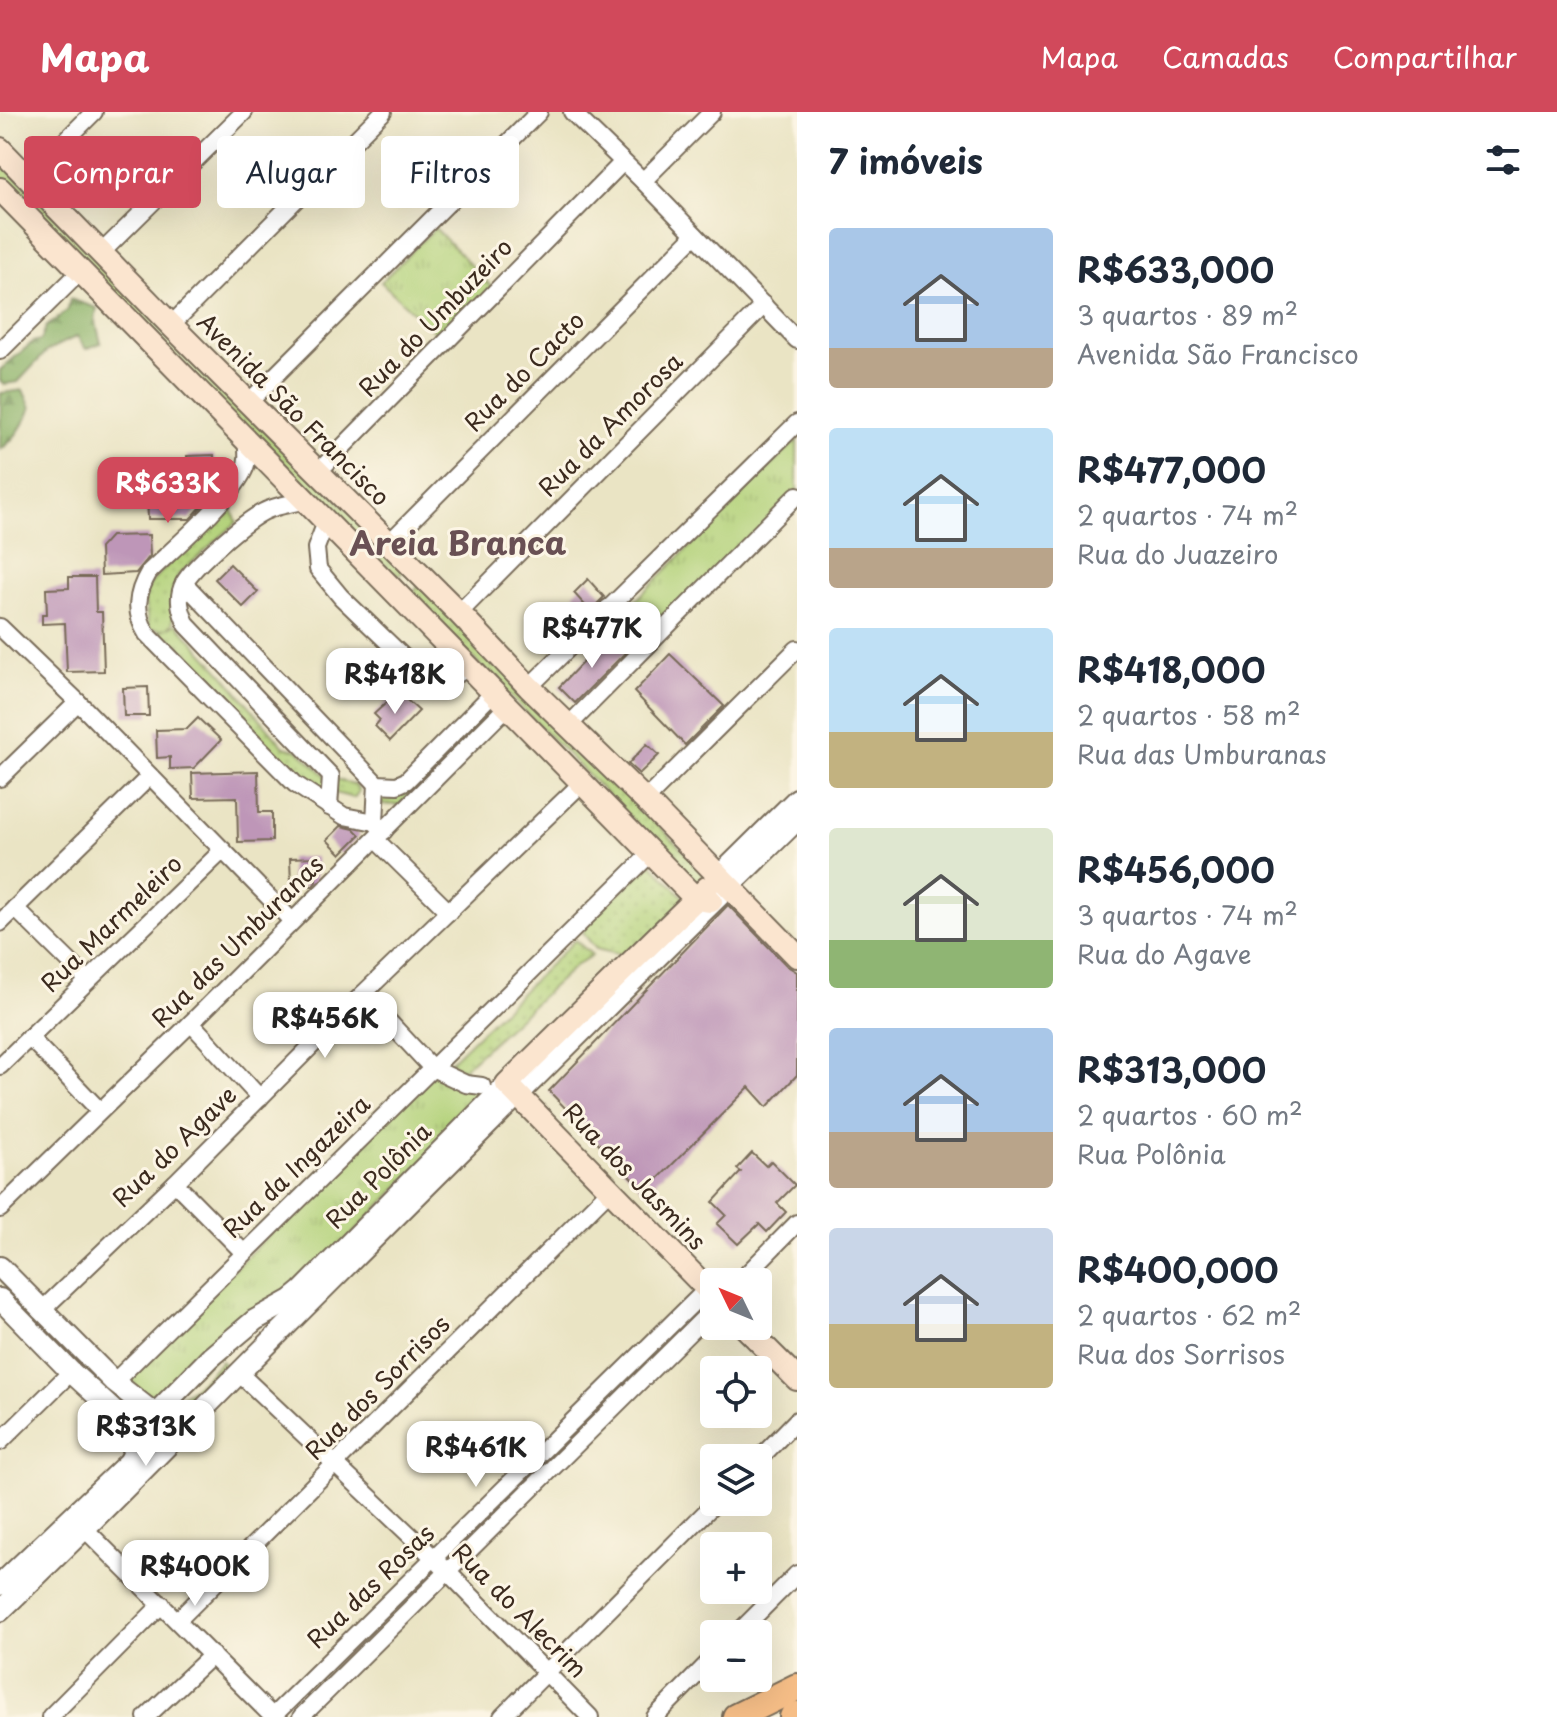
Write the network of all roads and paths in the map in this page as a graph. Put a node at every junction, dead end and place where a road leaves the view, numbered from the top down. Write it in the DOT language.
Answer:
graph roads {
  1 [pos="94,112"];
  2 [pos="244,112"];
  3 [pos="383,112"];
  4 [pos="539,112"];
  5 [pos="572,112"];
  6 [pos="712,112"];
  7 [pos="70,136"];
  8 [pos="0,149"];
  9 [pos="623,162"];
  10 [pos="24,174"];
  11 [pos="643,181"];
  12 [pos="3,199"];
  13 [pos="57,208"];
  14 [pos="695,235"];
  15 [pos="101,253"];
  16 [pos="81,271"];
  17 [pos="764,305"];
  18 [pos="171,325"];
  19 [pos="797,340"];
  20 [pos="0,351"];
  21 [pos="249,402"];
  22 [pos="797,423"];
  23 [pos="246,439"];
  24 [pos="317,473"];
  25 [pos="797,495"];
  26 [pos="306,500"];
  27 [pos="326,522"];
  28 [pos="389,543"];
  29 [pos="416,572"];
  30 [pos="184,583"];
  31 [pos="397,593"];
  32 [pos="608,608"];
  33 [pos="459,613"];
  34 [pos="1,630"];
  35 [pos="648,645"];
  36 [pos="797,649"];
  37 [pos="469,667"];
  38 [pos="529,687"];
  39 [pos="501,699"];
  40 [pos="78,702"];
  41 [pos="569,725"];
  42 [pos="150,776"];
  43 [pos="0,778"];
  44 [pos="582,783"];
  45 [pos="377,784"];
  46 [pos="797,799"];
  47 [pos="645,800"];
  48 [pos="329,807"];
  49 [pos="797,820"];
  50 [pos="378,831"];
  51 [pos="223,850"];
  52 [pos="651,853"];
  53 [pos="724,881"];
  54 [pos="704,900"];
  55 [pos="15,908"];
  56 [pos="449,912"];
  57 [pos="292,921"];
  58 [pos="0,923"];
  59 [pos="797,956"];
  60 [pos="88,980"];
  61 [pos="363,994"];
  62 [pos="191,1023"];
  63 [pos="29,1037"];
  64 [pos="0,1066"];
  65 [pos="432,1068"];
  66 [pos="482,1086"];
  67 [pos="512,1089"];
  68 [pos="260,1098"];
  69 [pos="100,1111"];
  70 [pos="175,1183"];
  71 [pos="611,1189"];
  72 [pos="0,1209"];
  73 [pos="797,1223"];
  74 [pos="244,1253"];
  75 [pos="753,1268"];
  76 [pos="4,1279"];
  77 [pos="700,1285"];
  78 [pos="0,1299"];
  79 [pos="700,1309"];
  80 [pos="700,1310"];
  81 [pos="41,1311"];
  82 [pos="758,1340"];
  83 [pos="211,1357"];
  84 [pos="71,1372"];
  85 [pos="239,1373"];
  86 [pos="797,1379"];
  87 [pos="114,1382"];
  88 [pos="155,1414"];
  89 [pos="797,1420"];
  90 [pos="143,1439"];
  91 [pos="0,1442"];
  92 [pos="772,1446"];
  93 [pos="167,1447"];
  94 [pos="335,1465"];
  95 [pos="702,1516"];
  96 [pos="79,1523"];
  97 [pos="434,1558"];
  98 [pos="448,1573"];
  99 [pos="797,1574"];
  100 [pos="0,1585"];
  101 [pos="162,1604"];
  102 [pos="0,1611"];
  103 [pos="178,1620"];
  104 [pos="751,1620"];
  105 [pos="212,1655"];
  106 [pos="700,1671"];
  107 [pos="547,1672"];
  108 [pos="797,1687"];
  109 [pos="50,1717"];
  110 [pos="146,1717"];
  111 [pos="273,1717"];
  112 [pos="301,1717"];
  113 [pos="502,1717"];
  114 [pos="590,1717"];
  115 [pos="655,1717"];
  116 [pos="736,1717"];
  1 -- 7 [label="street"];
  2 -- 15 [label="street"];
  3 -- 18 [label="street"];
  4 -- 21 [label="street"];
  5 -- 9 [label="street"];
  6 -- 11 [label="street"];
  8 -- 10 [label="main road, Avenida São Francisco"];
  9 -- 11 [label="street"];
  9 -- 24 [label="street, Rua do Umbuzeiro"];
  11 -- 14 [label="street"];
  12 -- 16 [label="main road"];
  13 -- 15 [label="main road, Avenida São Francisco"];
  14 -- 17 [label="street"];
  14 -- 28 [label="street, Rua do Cacto"];
  15 -- 18 [label="main road, Avenida São Francisco"];
  16 -- 20 [label="street"];
  16 -- 23 [label="main road"];
  17 -- 19 [label="street"];
  17 -- 33 [label="street, Rua da Amorosa"];
  18 -- 21 [label="main road, Avenida São Francisco"];
  21 -- 24 [label="main road, Avenida São Francisco"];
  22 -- 32 [label="street"];
  23 -- 26 [label="main road"];
  23 -- 48 [label="street"];
  24 -- 28 [label="main road, Avenida São Francisco"];
  25 -- 35 [label="street"];
  26 -- 27 [label="main road"];
  26 -- 30 [label="street"];
  27 -- 31 [label="main road"];
  27 -- 37 [label="street"];
  28 -- 29 [label="main road, Avenida São Francisco"];
  29 -- 31 [label="street"];
  29 -- 33 [label="main road, Avenida São Francisco"];
  30 -- 45 [label="street"];
  30 -- 48 [label="street"];
  31 -- 37 [label="main road"];
  32 -- 35 [label="street"];
  32 -- 38 [label="street"];
  33 -- 38 [label="main road, Avenida São Francisco"];
  34 -- 40 [label="street"];
  35 -- 41 [label="street"];
  36 -- 47 [label="street"];
  37 -- 39 [label="main road"];
  38 -- 41 [label="main road, Avenida São Francisco"];
  39 -- 44 [label="main road"];
  39 -- 45 [label="street"];
  39 -- 50 [label="street, Rua das Umburanas"];
  40 -- 42 [label="street"];
  40 -- 43 [label="street"];
  41 -- 47 [label="main road, Avenida São Francisco"];
  42 -- 51 [label="street"];
  42 -- 55 [label="street"];
  44 -- 52 [label="main road"];
  44 -- 56 [label="street, Rua do Agave"];
  45 -- 50 [label="street"];
  46 -- 53 [label="street, Rua Polônia"];
  47 -- 53 [label="main road, Avenida São Francisco"];
  48 -- 50 [label="street"];
  49 -- 53 [label="street, Rua Polônia"];
  50 -- 56 [label="street"];
  50 -- 57 [label="street, Rua das Umburanas"];
  51 -- 57 [label="street"];
  51 -- 60 [label="street, Rua Marmeleiro"];
  52 -- 54 [label="main road"];
  52 -- 65 [label="street, Rua da Ingazeira"];
  53 -- 54 [label="main road, Rua Polônia"];
  53 -- 59 [label="main road, Avenida São Francisco"];
  54 -- 67 [label="main road, Rua Polônia"];
  55 -- 58 [label="street"];
  55 -- 60 [label="street"];
  56 -- 61 [label="street, Rua do Agave"];
  57 -- 62 [label="street, Rua das Umburanas"];
  60 -- 63 [label="street, Rua Marmeleiro"];
  61 -- 65 [label="street"];
  61 -- 68 [label="street, Rua do Agave"];
  62 -- 68 [label="street"];
  62 -- 69 [label="street, Rua das Umburanas"];
  63 -- 64 [label="street, Rua Marmeleiro"];
  63 -- 69 [label="street"];
  65 -- 66 [label="street"];
  65 -- 74 [label="street, Rua da Ingazeira"];
  67 -- 71 [label="main road, Rua dos Jasmins"];
  67 -- 83 [label="street, Rua Polônia"];
  67 -- 85 [label="street, Rua Polônia"];
  68 -- 70 [label="street, Rua do Agave"];
  69 -- 72 [label="street, Rua das Umburanas"];
  70 -- 74 [label="street"];
  70 -- 81 [label="street, Rua do Agave"];
  71 -- 77 [label="main road, Rua dos Jasmins"];
  71 -- 94 [label="street, Rua dos Sorrisos"];
  73 -- 75 [label="street"];
  74 -- 87 [label="street, Rua da Ingazeira"];
  76 -- 81 [label="street"];
  78 -- 84 [label="street"];
  79 -- 97 [label="street, Rua das Rosas"];
  80 -- 98 [label="street, Rua das Rosas"];
  81 -- 87 [label="street"];
  82 -- 86 [label="main road"];
  83 -- 85 [label="street"];
  83 -- 88 [label="street, Rua Polônia"];
  84 -- 90 [label="street"];
  84 -- 91 [label="street"];
  85 -- 93 [label="street, Rua Polônia"];
  85 -- 94 [label="street, Rua do Alecrim"];
  87 -- 88 [label="street"];
  88 -- 90 [label="street, Rua Polônia"];
  89 -- 92 [label="street"];
  90 -- 93 [label="street"];
  90 -- 96 [label="street, Rua Polônia"];
  93 -- 96 [label="street, Rua Polônia"];
  94 -- 97 [label="street, Rua do Alecrim"];
  94 -- 103 [label="street, Rua dos Sorrisos"];
  95 -- 107 [label="street"];
  96 -- 100 [label="street, Rua Polônia"];
  96 -- 101 [label="street"];
  96 -- 102 [label="street, Rua Polônia"];
  97 -- 98 [label="street, Rua do Alecrim"];
  97 -- 111 [label="street, Rua das Rosas"];
  98 -- 107 [label="street, Rua do Alecrim"];
  98 -- 112 [label="street, Rua das Rosas"];
  99 -- 104 [label="street"];
  101 -- 103 [label="street"];
  101 -- 109 [label="street"];
  103 -- 105 [label="street"];
  105 -- 110 [label="street"];
  105 -- 111 [label="street"];
  106 -- 115 [label="street"];
  107 -- 113 [label="street"];
  107 -- 114 [label="street, Rua do Alecrim"];
  108 -- 116 [label="main road"];
}
